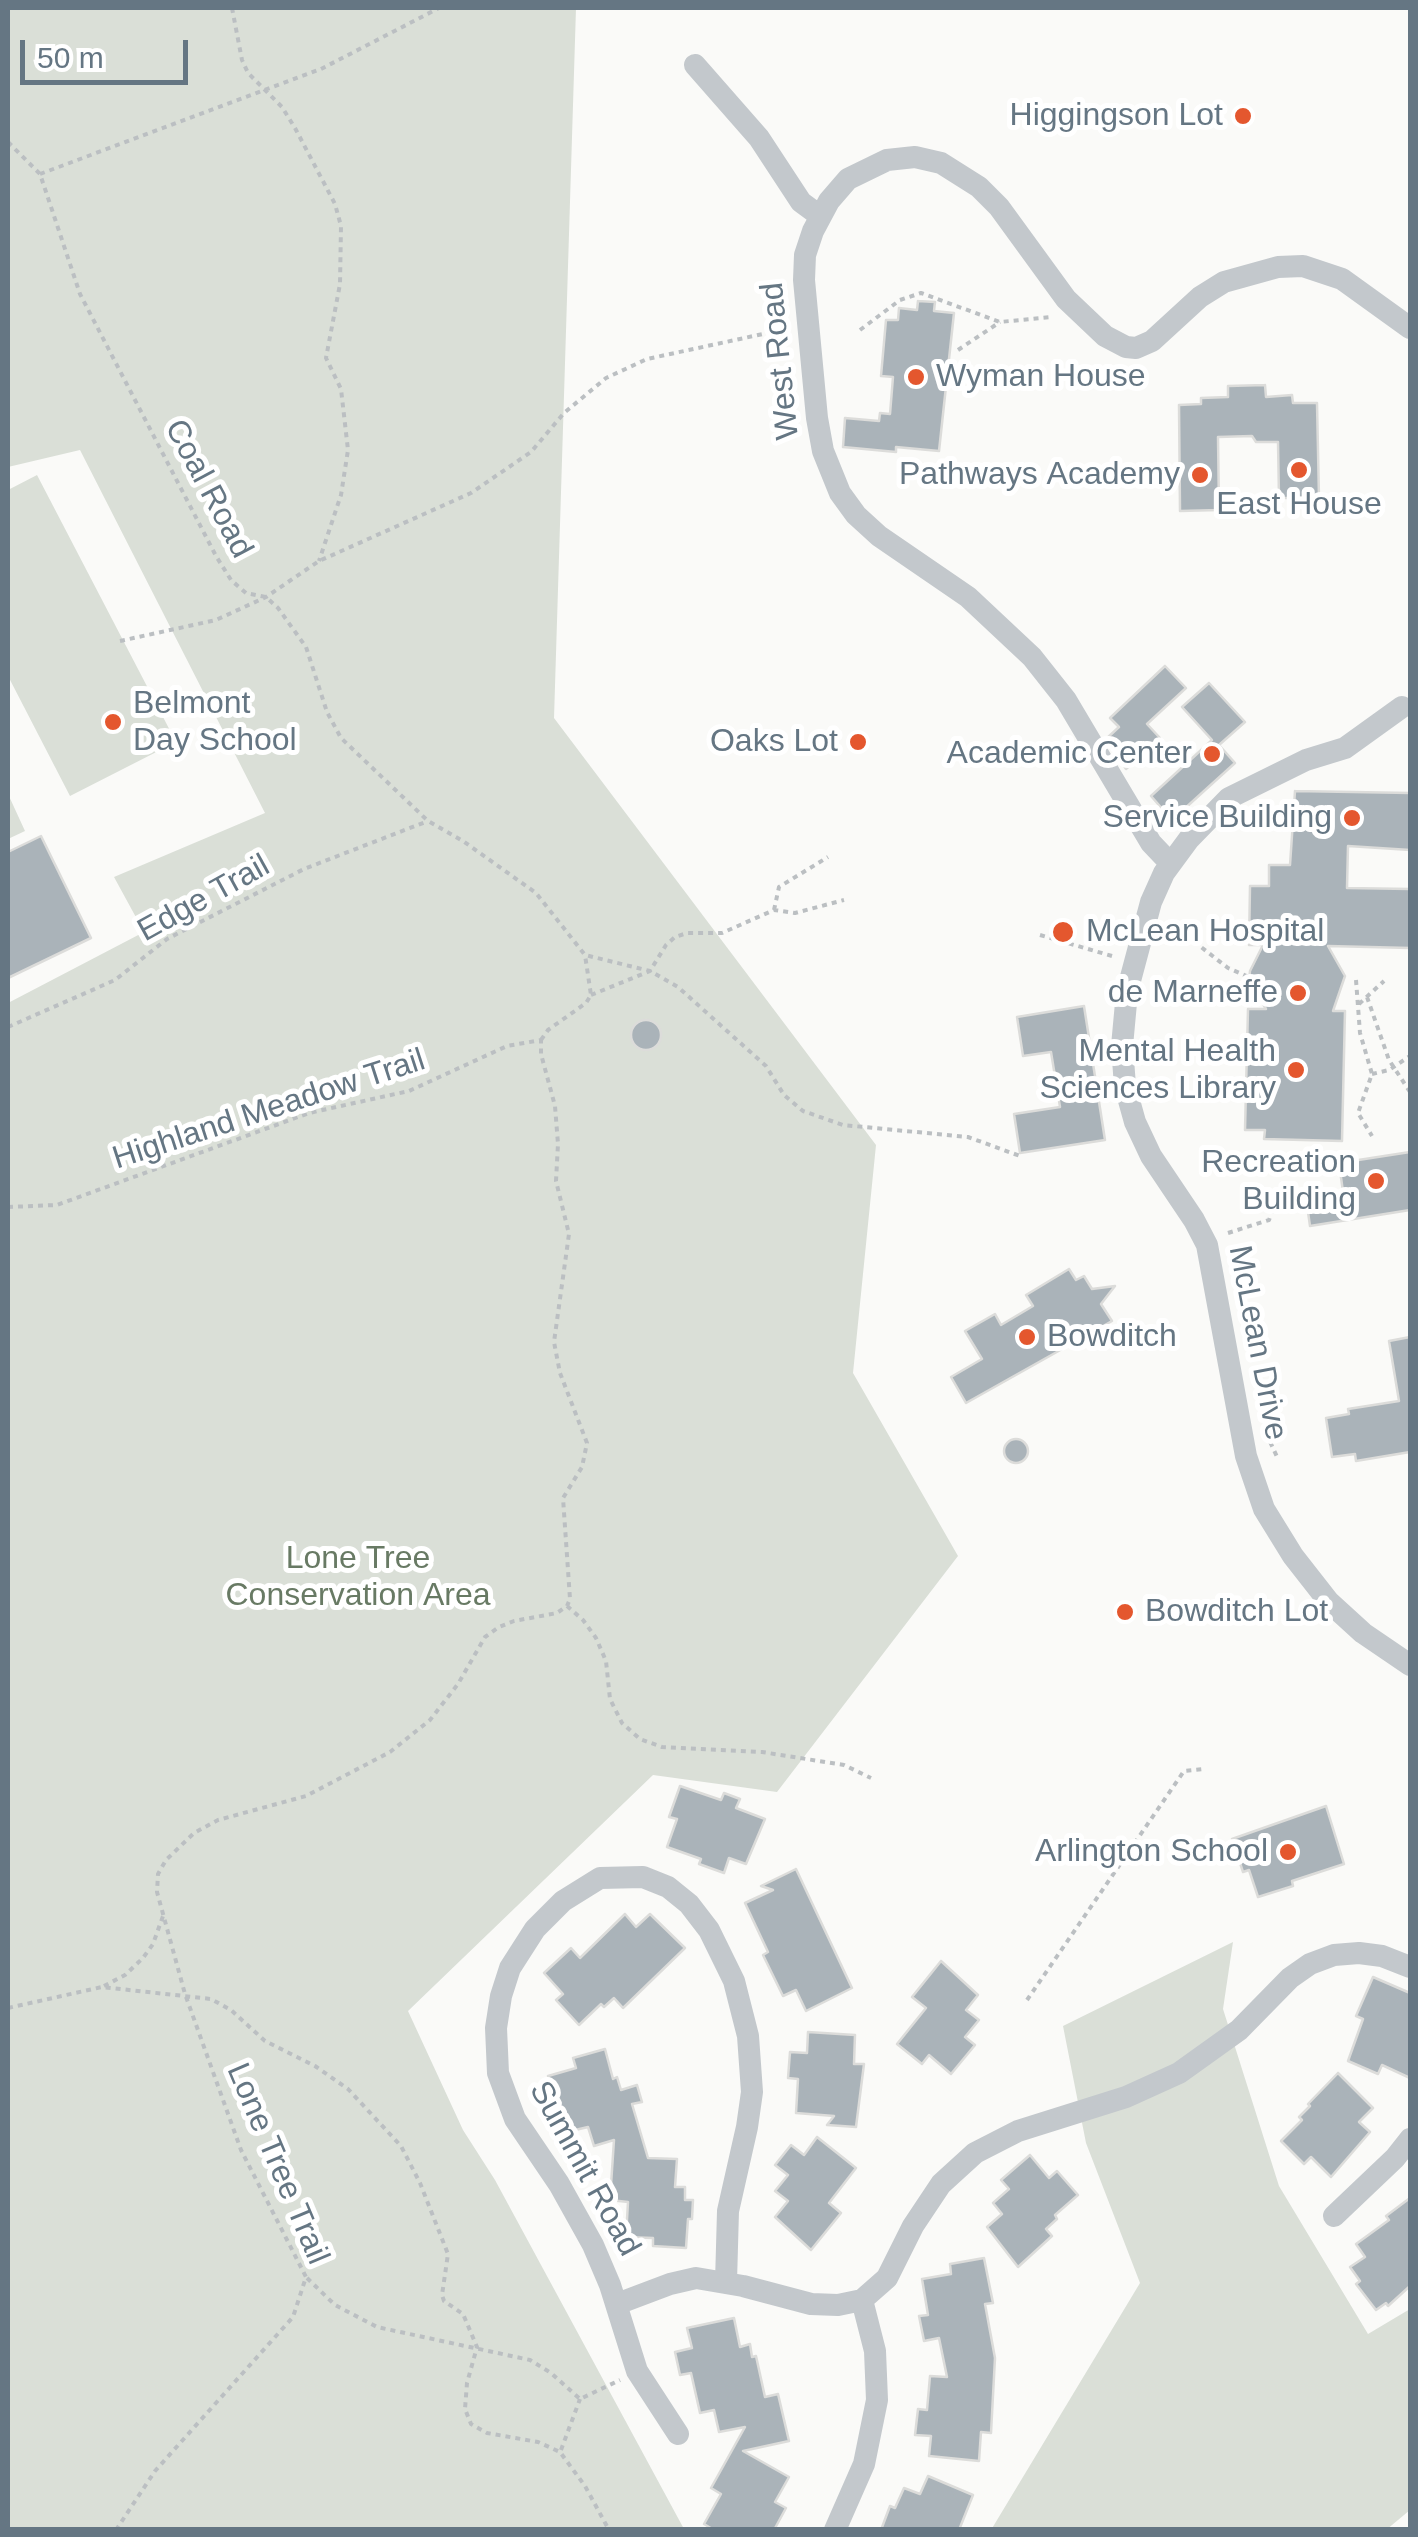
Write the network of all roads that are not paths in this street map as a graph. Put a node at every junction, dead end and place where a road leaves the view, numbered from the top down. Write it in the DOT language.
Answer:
graph roads {
  1 [pos="696,65"];
  2 [pos="820,216"];
  3 [pos="1410,328"];
  4 [pos="1402,707"];
  5 [pos="1170,863"];
  6 [pos="1410,1665"];
  7 [pos="1410,1967"];
  8 [pos="1410,2139"];
  9 [pos="1334,2216"];
  10 [pos="726,2282"];
  11 [pos="862,2300"];
  12 [pos="617,2304"];
  13 [pos="678,2434"];
  14 [pos="835,2530"];
  1 -- 2 [label="street"];
  2 -- 3 [label="street, West Road"];
  2 -- 5 [label="street, West Road"];
  4 -- 5 [label="street, McLean Drive"];
  5 -- 6 [label="street, McLean Drive"];
  7 -- 11 [label="street"];
  8 -- 9 [label="street"];
  10 -- 11 [label="street, Summit Road"];
  10 -- 12 [label="street, Summit Road"];
  10 -- 12 [label="street, Summit Road"];
  11 -- 14 [label="street"];
  12 -- 13 [label="street, Summit Road"];
}
